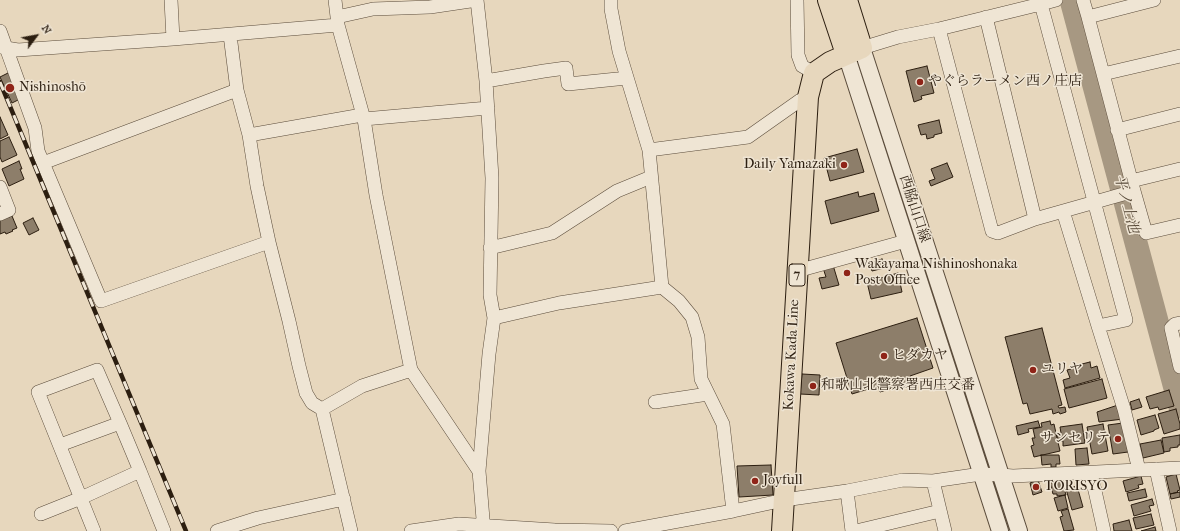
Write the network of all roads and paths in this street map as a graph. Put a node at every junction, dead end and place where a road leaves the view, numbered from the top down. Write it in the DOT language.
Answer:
graph roads {
  1 [pos="171,0"];
  2 [pos="335,0"];
  3 [pos="477,0"];
  4 [pos="611,0"];
  5 [pos="797,0"];
  6 [pos="828,0"];
  7 [pos="847,0"];
  8 [pos="1056,0"];
  9 [pos="1083,0"];
  10 [pos="1154,0"];
  11 [pos="1041,4"];
  12 [pos="1088,16"];
  13 [pos="986,17"];
  14 [pos="338,21"];
  15 [pos="939,29"];
  16 [pos="0,31"];
  17 [pos="230,35"];
  18 [pos="174,39"];
  19 [pos="3,48"];
  20 [pos="854,51"];
  21 [pos="1180,56"];
  22 [pos="814,73"];
  23 [pos="1103,74"];
  24 [pos="627,78"];
  25 [pos="486,81"];
  26 [pos="236,90"];
  27 [pos="808,97"];
  28 [pos="488,108"];
  29 [pos="1180,114"];
  30 [pos="363,117"];
  31 [pos="1118,130"];
  32 [pos="249,135"];
  33 [pos="649,150"];
  34 [pos="43,163"];
  35 [pos="1180,169"];
  36 [pos="651,177"];
  37 [pos="0,186"];
  38 [pos="1128,190"];
  39 [pos="1094,202"];
  40 [pos="1063,211"];
  41 [pos="0,214"];
  42 [pos="1035,219"];
  43 [pos="1180,225"];
  44 [pos="906,240"];
  45 [pos="269,242"];
  46 [pos="490,248"];
  47 [pos="797,270"];
  48 [pos="662,287"];
  49 [pos="494,318"];
  50 [pos="1180,323"];
  51 [pos="1098,326"];
  52 [pos="1180,367"];
  53 [pos="411,370"];
  54 [pos="708,394"];
  55 [pos="656,402"];
  56 [pos="322,409"];
  57 [pos="120,423"];
  58 [pos="60,445"];
  59 [pos="1180,468"];
  60 [pos="1156,469"];
  61 [pos="1139,470"];
  62 [pos="140,471"];
  63 [pos="479,471"];
  64 [pos="1091,473"];
  65 [pos="981,474"];
  66 [pos="1001,474"];
  67 [pos="933,481"];
  68 [pos="847,491"];
  69 [pos="81,498"];
  70 [pos="344,499"];
  71 [pos="784,500"];
  72 [pos="733,511"];
  73 [pos="940,512"];
  74 [pos="41,514"];
  75 [pos="484,528"];
  76 [pos="94,531"];
  77 [pos="164,531"];
  78 [pos="217,531"];
  79 [pos="351,531"];
  80 [pos="411,531"];
  81 [pos="611,531"];
  82 [pos="626,531"];
  83 [pos="782,531"];
  84 [pos="852,531"];
  85 [pos="856,531"];
  86 [pos="945,531"];
  87 [pos="1000,531"];
  88 [pos="1019,531"];
  89 [pos="1104,531"];
  90 [pos="1170,531"];
  1 -- 18 [label="street"];
  2 -- 14 [label="street"];
  3 -- 14 [label="street"];
  3 -- 25 [label="street"];
  4 -- 24 [label="street"];
  5 -- 22 [label="street"];
  6 -- 20 [label="main road"];
  7 -- 20 [label="main road"];
  8 -- 11 [label="street"];
  9 -- 12 [label="street"];
  10 -- 12 [label="street"];
  11 -- 13 [label="street"];
  11 -- 39 [label="street"];
  12 -- 23 [label="street"];
  13 -- 15 [label="street"];
  13 -- 42 [label="street"];
  14 -- 17 [label="street"];
  14 -- 30 [label="street"];
  15 -- 20 [label="street"];
  15 -- 42 [label="street"];
  16 -- 19 [label="street"];
  17 -- 18 [label="street"];
  17 -- 26 [label="street"];
  18 -- 19 [label="street"];
  19 -- 34 [label="street"];
  20 -- 22 [label="main road"];
  20 -- 44 [label="street, 西脇山口線"];
  20 -- 66 [label="street, 西脇山口線"];
  21 -- 23 [label="street"];
  22 -- 27 [label="main road, Kokawa Kada Line / 7"];
  23 -- 31 [label="street"];
  24 -- 25 [label="street"];
  24 -- 33 [label="street"];
  25 -- 28 [label="street"];
  26 -- 32 [label="street"];
  26 -- 34 [label="street"];
  27 -- 33 [label="street"];
  27 -- 47 [label="main road, Kokawa Kada Line / 7"];
  28 -- 30 [label="street"];
  28 -- 46 [label="street"];
  29 -- 31 [label="street"];
  30 -- 32 [label="street"];
  30 -- 53 [label="street"];
  31 -- 38 [label="street"];
  32 -- 45 [label="street"];
  33 -- 36 [label="street"];
  34 -- 45 [label="street"];
  35 -- 38 [label="street"];
  36 -- 46 [label="street"];
  36 -- 48 [label="street"];
  37 -- 41 [label="street"];
  38 -- 39 [label="street"];
  38 -- 43 [label="street"];
  39 -- 40 [label="street"];
  39 -- 51 [label="street"];
  40 -- 42 [label="street"];
  40 -- 51 [label="street"];
  44 -- 47 [label="street"];
  44 -- 65 [label="street, 西脇山口線"];
  45 -- 56 [label="street"];
  46 -- 49 [label="street"];
  47 -- 71 [label="main road, Kokawa Kada Line / 7"];
  48 -- 49 [label="street"];
  48 -- 54 [label="street"];
  49 -- 63 [label="street"];
  50 -- 52 [label="street"];
  51 -- 61 [label="street"];
  53 -- 56 [label="street"];
  53 -- 63 [label="street"];
  54 -- 55 [label="street"];
  54 -- 72 [label="street"];
  56 -- 70 [label="street"];
  57 -- 58 [label="street"];
  57 -- 58 [label="street"];
  57 -- 62 [label="street"];
  58 -- 69 [label="street"];
  59 -- 60 [label="street"];
  60 -- 61 [label="street"];
  60 -- 90 [label="street"];
  61 -- 64 [label="street"];
  62 -- 69 [label="street"];
  62 -- 77 [label="street"];
  63 -- 75 [label="street"];
  64 -- 66 [label="street"];
  64 -- 89 [label="street"];
  65 -- 66 [label="street"];
  65 -- 67 [label="street"];
  65 -- 87 [label="street, 西脇山口線"];
  66 -- 88 [label="street, 西脇山口線"];
  67 -- 68 [label="street"];
  67 -- 73 [label="street"];
  68 -- 71 [label="street"];
  68 -- 84 [label="street"];
  69 -- 74 [label="street"];
  69 -- 76 [label="street"];
  70 -- 78 [label="street"];
  70 -- 79 [label="street"];
  71 -- 72 [label="street"];
  71 -- 83 [label="main road, Kokawa Kada Line / 7"];
  72 -- 82 [label="street"];
  73 -- 85 [label="street"];
  73 -- 86 [label="street"];
  75 -- 80 [label="street"];
  75 -- 81 [label="street"];
}
